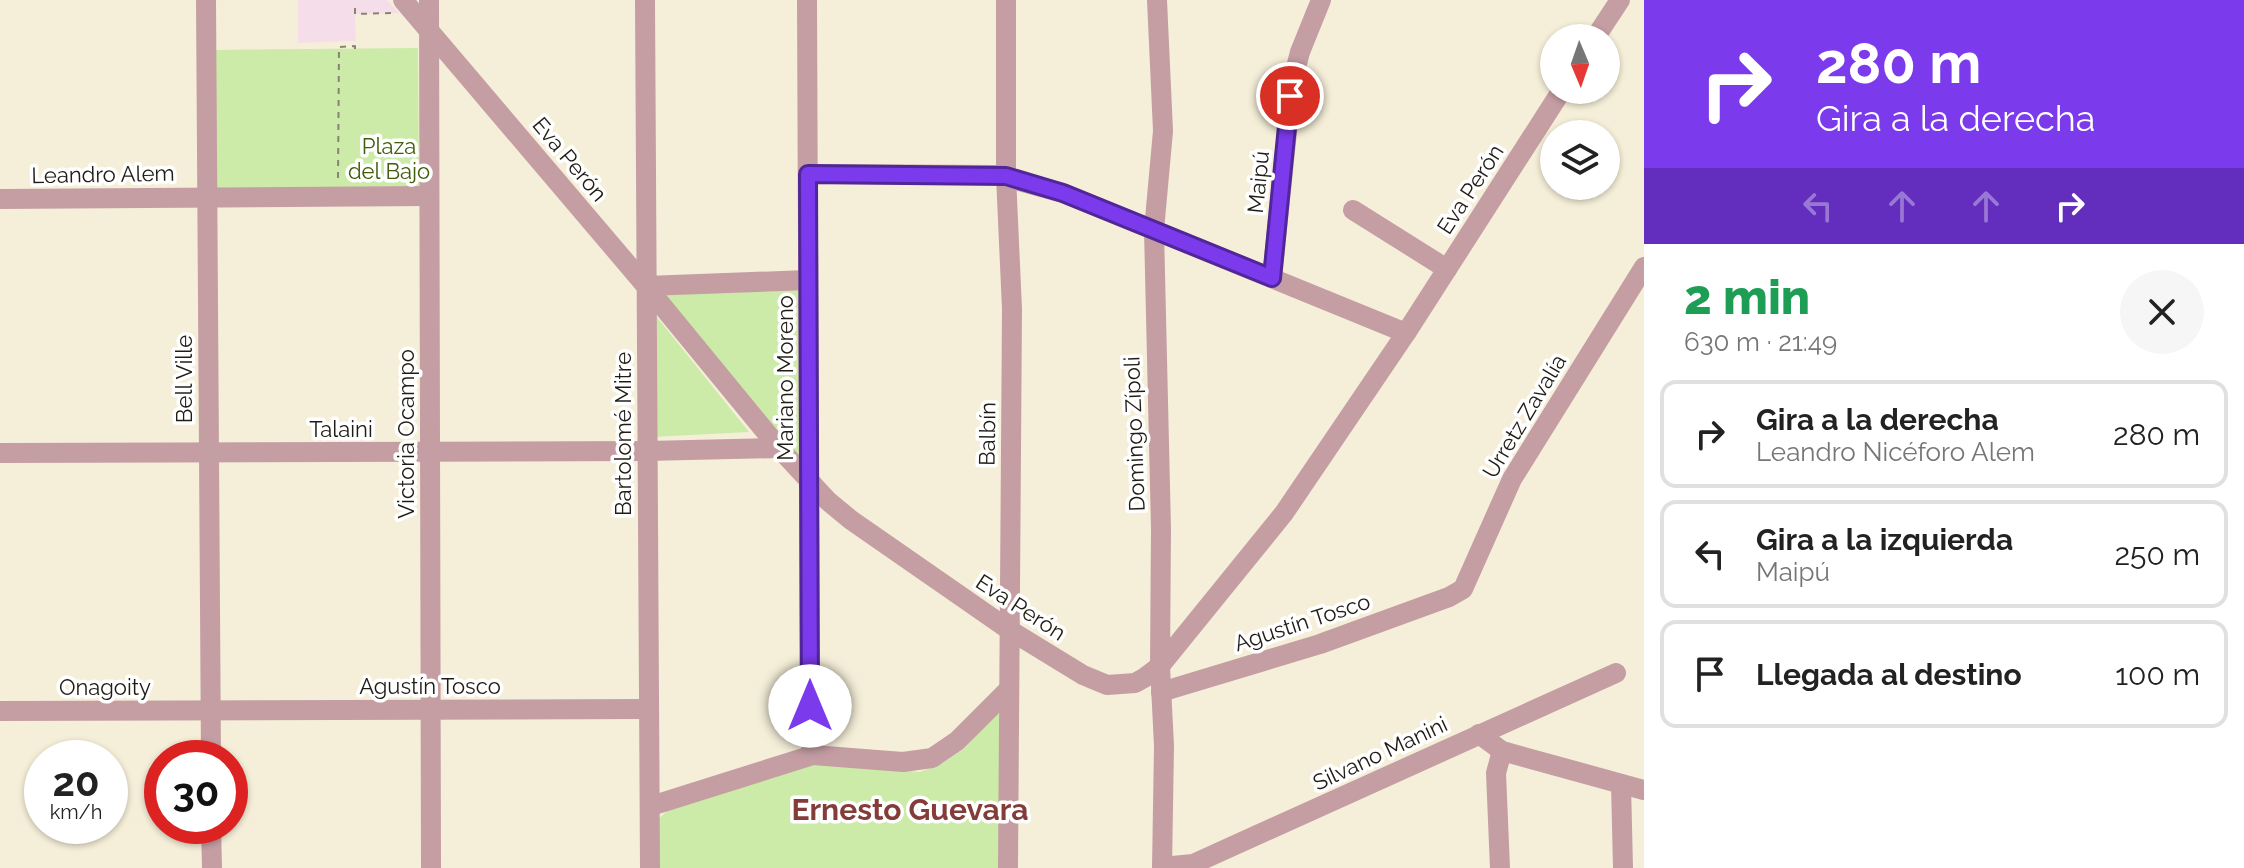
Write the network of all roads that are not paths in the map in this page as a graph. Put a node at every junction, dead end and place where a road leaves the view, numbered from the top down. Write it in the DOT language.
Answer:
graph roads {
  1 [pos="206,0"];
  2 [pos="645,0"];
  3 [pos="807,0"];
  4 [pos="1006,0"];
  5 [pos="1157,0"];
  6 [pos="1321,0"];
  7 [pos="1620,0"];
  8 [pos="415,4"];
  9 [pos="1604,24"];
  10 [pos="430,31"];
  11 [pos="1553,104"];
  12 [pos="808,174"];
  13 [pos="1006,176"];
  14 [pos="429,196"];
  15 [pos="207,197"];
  16 [pos="0,199"];
  17 [pos="1353,210"];
  18 [pos="1154,230"];
  19 [pos="1644,267"];
  20 [pos="1447,269"];
  21 [pos="1272,278"];
  22 [pos="808,280"];
  23 [pos="646,286"];
  24 [pos="1406,333"];
  25 [pos="779,448"];
  26 [pos="647,451"];
  27 [pos="430,452"];
  28 [pos="0,453"];
  29 [pos="208,454"];
  30 [pos="810,483"];
  31 [pos="1457,594"];
  32 [pos="1008,629"];
  33 [pos="1160,666"];
  34 [pos="1616,673"];
  35 [pos="1009,689"];
  36 [pos="1161,692"];
  37 [pos="649,709"];
  38 [pos="430,710"];
  39 [pos="0,711"];
  40 [pos="211,711"];
  41 [pos="1479,734"];
  42 [pos="211,740"];
  43 [pos="1502,751"];
  44 [pos="813,755"];
  45 [pos="1621,784"];
  46 [pos="1644,790"];
  47 [pos="651,806"];
  48 [pos="211,844"];
  49 [pos="1162,867"];
  50 [pos="212,868"];
  51 [pos="431,868"];
  52 [pos="650,868"];
  53 [pos="1008,868"];
  54 [pos="1500,868"];
  55 [pos="1623,868"];
  1 -- 15 [label="street, Bell Ville"];
  2 -- 23 [label="street, Bartolomé Mitre"];
  3 -- 12 [label="street, Mariano Moreno"];
  4 -- 13 [label="street, Balbín"];
  5 -- 18 [label="street, Domingo Zípoli"];
  6 -- 21 [label="street, Maipú"];
  7 -- 9 [label="street"];
  8 -- 10 [label="street, Victoria Ocampo"];
  10 -- 14 [label="street, Victoria Ocampo"];
  10 -- 23 [label="street, Eva Perón"];
  11 -- 20 [label="street, Eva Perón"];
  12 -- 13 [label="street"];
  12 -- 22 [label="street, Mariano Moreno"];
  13 -- 18 [label="street"];
  13 -- 32 [label="street, Balbín"];
  14 -- 15 [label="street, Leandro Alem"];
  14 -- 27 [label="street, Victoria Ocampo"];
  15 -- 16 [label="street, Leandro Alem"];
  15 -- 29 [label="street, Bell Ville"];
  17 -- 20 [label="street"];
  18 -- 21 [label="street"];
  18 -- 33 [label="street, Domingo Zípoli"];
  19 -- 31 [label="street, Urretz Zavalía"];
  20 -- 24 [label="street, Eva Perón"];
  21 -- 24 [label="street"];
  22 -- 23 [label="street"];
  22 -- 30 [label="street, Mariano Moreno"];
  23 -- 25 [label="street, Eva Perón"];
  23 -- 26 [label="street, Bartolomé Mitre"];
  24 -- 33 [label="street, Eva Perón"];
  25 -- 26 [label="street, Talaini"];
  25 -- 30 [label="street, Eva Perón"];
  26 -- 27 [label="street, Talaini"];
  26 -- 37 [label="street, Bartolomé Mitre"];
  27 -- 29 [label="street, Talaini"];
  27 -- 38 [label="street, Victoria Ocampo"];
  28 -- 29 [label="street, Talaini"];
  29 -- 40 [label="street, Bell Ville"];
  30 -- 32 [label="street, Eva Perón"];
  30 -- 44 [label="street, Mariano Moreno"];
  31 -- 36 [label="street, Agustín Tosco"];
  32 -- 33 [label="street, Eva Perón"];
  32 -- 35 [label="street, Balbín"];
  33 -- 36 [label="street, Domingo Zípoli"];
  34 -- 41 [label="street, Silvano Manini"];
  35 -- 44 [label="street"];
  35 -- 53 [label="street, Balbín"];
  36 -- 49 [label="street, Domingo Zípoli"];
  37 -- 38 [label="street, Agustín Tosco"];
  37 -- 47 [label="street, Bartolomé Mitre"];
  38 -- 40 [label="street, Agustín Tosco"];
  38 -- 51 [label="street, Victoria Ocampo"];
  39 -- 40 [label="street, Onagoity"];
  40 -- 42 [label="street, Bell Ville"];
  41 -- 43 [label="street"];
  41 -- 49 [label="street, Silvano Manini"];
  43 -- 45 [label="street"];
  43 -- 54 [label="street"];
  44 -- 47 [label="street"];
  45 -- 46 [label="street"];
  45 -- 55 [label="street"];
  47 -- 52 [label="street, Bartolomé Mitre"];
  48 -- 50 [label="street"];
}
